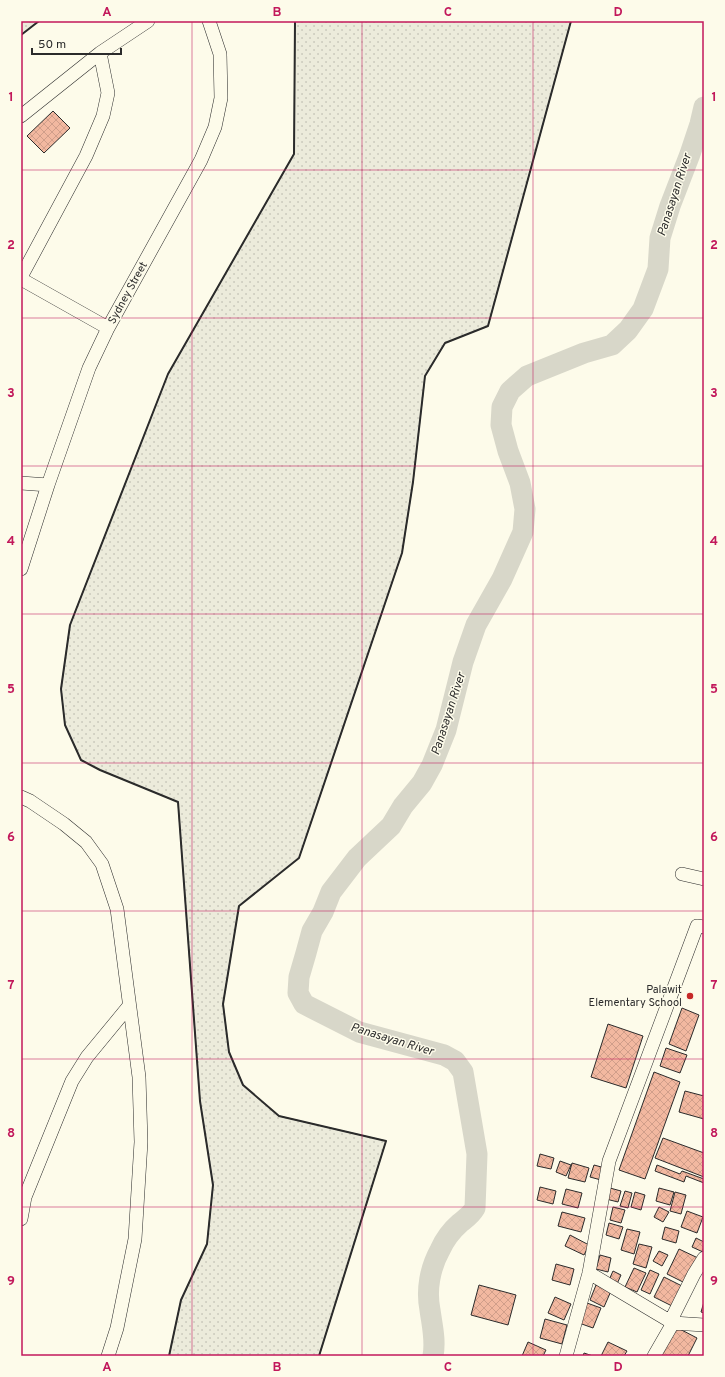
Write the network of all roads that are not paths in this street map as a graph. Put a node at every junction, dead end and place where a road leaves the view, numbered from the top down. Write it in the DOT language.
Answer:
graph roads {
  1 [pos="148,21"];
  2 [pos="209,21"];
  3 [pos="100,53"];
  4 [pos="21,116"];
  5 [pos="21,278"];
  6 [pos="108,328"];
  7 [pos="21,483"];
  8 [pos="48,485"];
  9 [pos="21,569"];
  10 [pos="21,797"];
  11 [pos="682,874"];
  12 [pos="704,879"];
  13 [pos="704,927"];
  14 [pos="129,1006"];
  15 [pos="21,1219"];
  16 [pos="704,1258"];
  17 [pos="589,1272"];
  18 [pos="673,1323"];
  19 [pos="704,1325"];
  20 [pos="108,1356"];
  21 [pos="566,1356"];
  22 [pos="654,1356"];
  1 -- 3 [label="street"];
  2 -- 6 [label="street, Sydney Street"];
  3 -- 4 [label="street"];
  3 -- 5 [label="street"];
  5 -- 6 [label="street"];
  6 -- 8 [label="street, Sydney Street"];
  7 -- 8 [label="street"];
  8 -- 9 [label="street, Sydney Street"];
  10 -- 14 [label="street"];
  11 -- 12 [label="street"];
  13 -- 17 [label="street"];
  14 -- 15 [label="street"];
  14 -- 20 [label="street"];
  16 -- 18 [label="street"];
  17 -- 18 [label="street"];
  17 -- 21 [label="street"];
  18 -- 19 [label="street"];
  18 -- 22 [label="street"];
}
